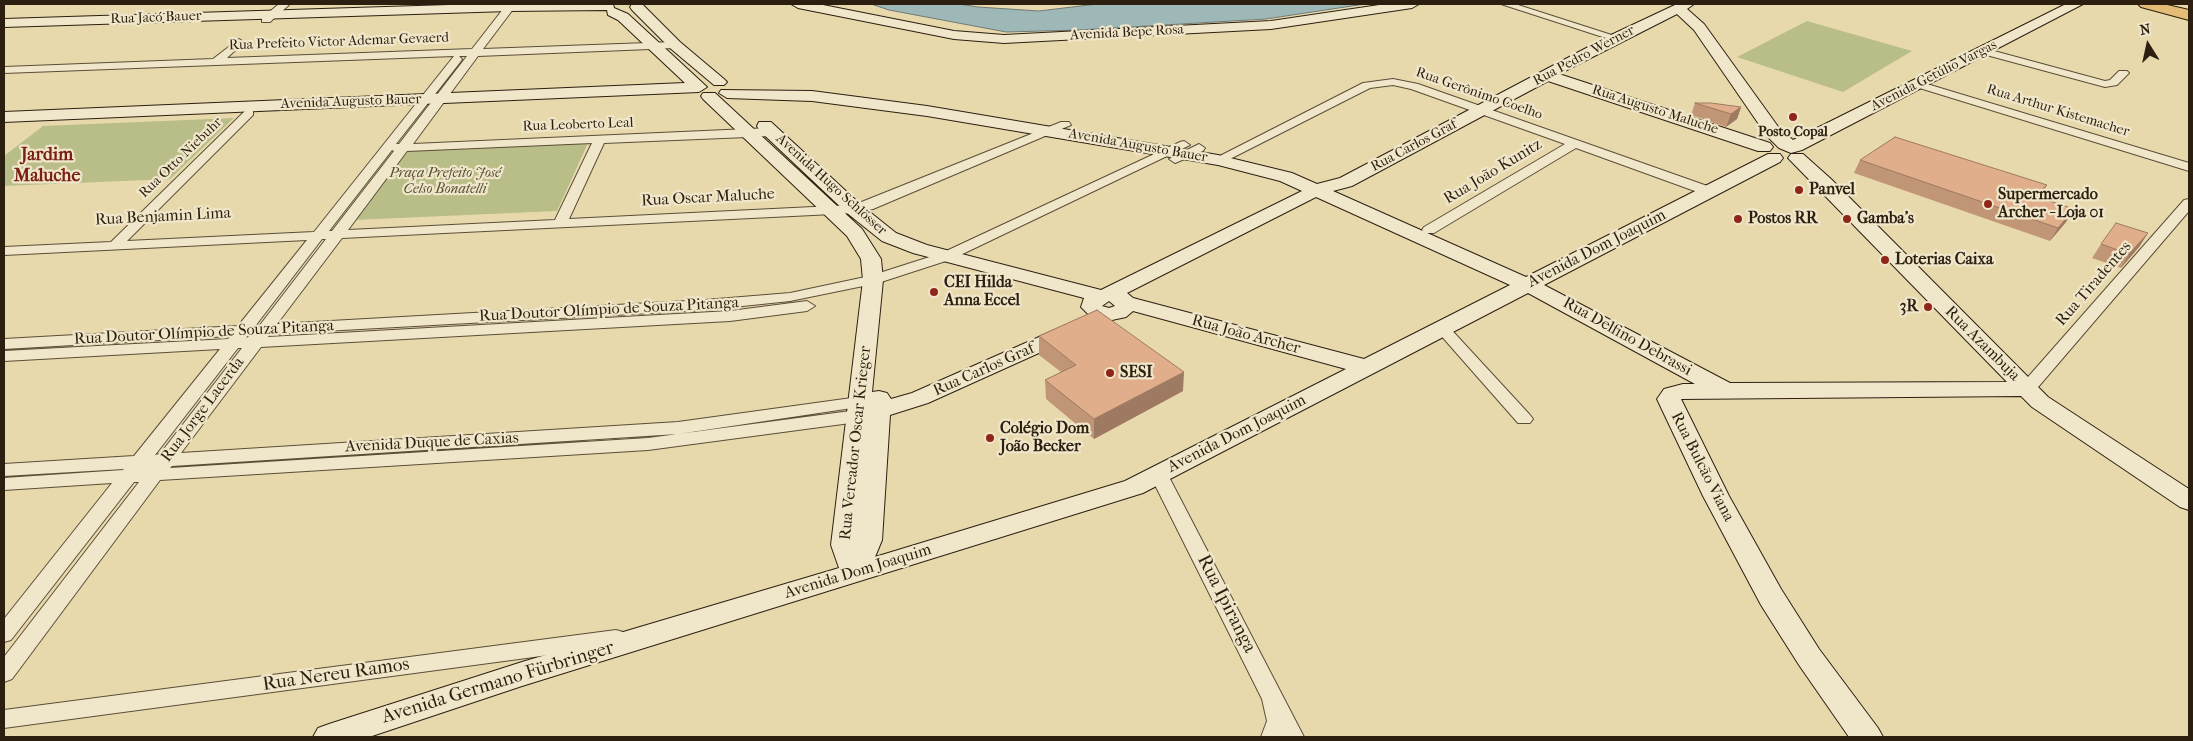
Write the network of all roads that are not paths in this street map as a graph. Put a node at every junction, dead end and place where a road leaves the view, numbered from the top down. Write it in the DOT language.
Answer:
graph roads {
  1 [pos="285,4"];
  2 [pos="658,4"];
  3 [pos="798,4"];
  4 [pos="825,4"];
  5 [pos="1412,4"];
  6 [pos="1506,4"];
  7 [pos="2076,4"];
  8 [pos="2146,4"];
  9 [pos="639,5"];
  10 [pos="1683,6"];
  11 [pos="609,7"];
  12 [pos="503,8"];
  13 [pos="842,13"];
  14 [pos="2189,15"];
  15 [pos="269,17"];
  16 [pos="4,24"];
  17 [pos="4,29"];
  18 [pos="1616,38"];
  19 [pos="239,42"];
  20 [pos="675,45"];
  21 [pos="655,46"];
  22 [pos="1983,51"];
  23 [pos="468,53"];
  24 [pos="216,62"];
  25 [pos="4,70"];
  26 [pos="2123,73"];
  27 [pos="1546,75"];
  28 [pos="1918,84"];
  29 [pos="714,90"];
  30 [pos="762,93"];
  31 [pos="847,97"];
  32 [pos="430,102"];
  33 [pos="740,105"];
  34 [pos="302,108"];
  35 [pos="1482,110"];
  36 [pos="248,113"];
  37 [pos="4,117"];
  38 [pos="79,117"];
  39 [pos="4,124"];
  40 [pos="1048,127"];
  41 [pos="771,132"];
  42 [pos="750,133"];
  43 [pos="600,139"];
  44 [pos="1574,144"];
  45 [pos="403,147"];
  46 [pos="386,148"];
  47 [pos="1782,148"];
  48 [pos="1185,150"];
  49 [pos="1223,156"];
  50 [pos="2189,166"];
  51 [pos="949,167"];
  52 [pos="1334,188"];
  53 [pos="1708,192"];
  54 [pos="2189,203"];
  55 [pos="838,205"];
  56 [pos="562,219"];
  57 [pos="331,230"];
  58 [pos="1424,233"];
  59 [pos="119,241"];
  60 [pos="4,242"];
  61 [pos="4,251"];
  62 [pos="955,258"];
  63 [pos="1534,281"];
  64 [pos="872,286"];
  65 [pos="1111,304"];
  66 [pos="424,327"];
  67 [pos="1442,328"];
  68 [pos="265,329"];
  69 [pos="243,331"];
  70 [pos="90,339"];
  71 [pos="255,342"];
  72 [pos="4,344"];
  73 [pos="232,344"];
  74 [pos="77,352"];
  75 [pos="4,356"];
  76 [pos="1366,368"];
  77 [pos="1343,379"];
  78 [pos="2027,389"];
  79 [pos="1726,391"];
  80 [pos="869,406"];
  81 [pos="1524,419"];
  82 [pos="302,458"];
  83 [pos="166,459"];
  84 [pos="140,461"];
  85 [pos="4,470"];
  86 [pos="155,474"];
  87 [pos="1159,475"];
  88 [pos="128,476"];
  89 [pos="4,484"];
  90 [pos="2189,501"];
  91 [pos="854,573"];
  92 [pos="75,580"];
  93 [pos="45,582"];
  94 [pos="668,631"];
  95 [pos="4,634"];
  96 [pos="4,674"];
  97 [pos="1273,699"];
  98 [pos="4,719"];
  99 [pos="329,737"];
  100 [pos="1272,737"];
  101 [pos="1293,737"];
  102 [pos="1867,737"];
  1 -- 15 [label="street"];
  2 -- 9 [label="main road"];
  3 -- 13 [label="main road, Avenida Bepe Rosa"];
  4 -- 13 [label="main road, Avenida Bepe Rosa"];
  5 -- 13 [label="main road, Avenida Bepe Rosa"];
  6 -- 18 [label="street"];
  7 -- 22 [label="main road, Avenida Getúlio Vargas"];
  8 -- 14 [label="main road"];
  9 -- 11 [label="main road, Rua Jacó Bauer"];
  9 -- 20 [label="main road, Avenida Hugo Schlösser"];
  10 -- 18 [label="main road, Rua Pedro Werner"];
  10 -- 47 [label="main road"];
  11 -- 12 [label="main road, Rua Jacó Bauer"];
  11 -- 21 [label="main road, Avenida Hugo Schlösser"];
  12 -- 15 [label="main road, Rua Jacó Bauer"];
  12 -- 23 [label="street, Rua Jorge Lacerda"];
  15 -- 16 [label="main road, Rua Jacó Bauer"];
  15 -- 17 [label="main road, Rua Jacó Bauer"];
  18 -- 27 [label="main road, Rua Pedro Werner"];
  19 -- 24 [label="street"];
  20 -- 21 [label="street, Rua Prefeito Victor Ademar Gevaerd"];
  20 -- 29 [label="main road, Avenida Hugo Schlösser"];
  21 -- 23 [label="street, Rua Prefeito Victor Ademar Gevaerd"];
  21 -- 29 [label="main road, Avenida Hugo Schlösser"];
  22 -- 26 [label="street"];
  22 -- 28 [label="main road, Avenida Getúlio Vargas"];
  23 -- 24 [label="street, Rua Prefeito Victor Ademar Gevaerd"];
  23 -- 32 [label="street, Rua Jorge Lacerda"];
  24 -- 25 [label="street, Rua Prefeito Victor Ademar Gevaerd"];
  27 -- 35 [label="main road, Rua Pedro Werner"];
  27 -- 47 [label="main road, Rua Augusto Maluche"];
  28 -- 47 [label="main road, Avenida Getúlio Vargas"];
  28 -- 50 [label="street, Rua Arthur Kistemacher"];
  29 -- 30 [label="main road, Avenida Augusto Bauer"];
  29 -- 31 [label="main road, Avenida Augusto Bauer"];
  29 -- 32 [label="main road, Avenida Augusto Bauer"];
  29 -- 33 [label="main road, Avenida Hugo Schlösser"];
  29 -- 42 [label="main road, Avenida Hugo Schlösser"];
  30 -- 31 [label="main road, Avenida Augusto Bauer"];
  30 -- 33 [label="main road"];
  31 -- 40 [label="main road, Avenida Augusto Bauer"];
  32 -- 34 [label="main road, Avenida Augusto Bauer"];
  32 -- 45 [label="street, Rua Jorge Lacerda"];
  32 -- 46 [label="street, Rua Jorge Lacerda"];
  33 -- 41 [label="main road, Avenida Hugo Schlösser"];
  34 -- 36 [label="main road, Avenida Augusto Bauer"];
  34 -- 38 [label="main road, Avenida Augusto Bauer"];
  35 -- 44 [label="street, Rua Gerônimo Coelho"];
  35 -- 49 [label="street, Rua Gerônimo Coelho"];
  35 -- 52 [label="main road, Rua Carlos Graf"];
  36 -- 38 [label="main road, Avenida Augusto Bauer"];
  36 -- 59 [label="street, Rua Otto Niebuhr"];
  37 -- 38 [label="main road, Avenida Augusto Bauer"];
  38 -- 39 [label="main road, Avenida Augusto Bauer"];
  40 -- 48 [label="main road, Avenida Augusto Bauer"];
  40 -- 51 [label="street, Rua Oscar Maluche"];
  40 -- 51 [label="street, Rua Oscar Maluche"];
  41 -- 42 [label="street, Rua Leoberto Leal"];
  41 -- 55 [label="main road, Avenida Hugo Schlösser"];
  42 -- 43 [label="street, Rua Leoberto Leal"];
  42 -- 55 [label="main road, Avenida Hugo Schlösser"];
  43 -- 45 [label="street, Rua Leoberto Leal"];
  43 -- 56 [label="street"];
  44 -- 53 [label="street, Rua Gerônimo Coelho"];
  44 -- 58 [label="street, Rua João Kunitz"];
  45 -- 46 [label="street, Rua Leoberto Leal"];
  45 -- 57 [label="street, Rua Jorge Lacerda"];
  46 -- 57 [label="street, Rua Jorge Lacerda"];
  47 -- 53 [label="main road, Avenida Dom Joaquim"];
  47 -- 78 [label="main road, Rua Azambuja"];
  48 -- 49 [label="main road, Avenida Augusto Bauer"];
  48 -- 62 [label="street, Rua Doutor Olímpio de Souza Pitanga"];
  49 -- 52 [label="main road, Avenida Augusto Bauer"];
  51 -- 55 [label="street, Rua Oscar Maluche"];
  52 -- 58 [label="main road, Avenida Augusto Bauer"];
  52 -- 65 [label="main road, Rua Carlos Graf"];
  53 -- 63 [label="main road, Avenida Dom Joaquim"];
  54 -- 78 [label="street, Rua Tiradentes"];
  55 -- 56 [label="street, Rua Oscar Maluche"];
  55 -- 62 [label="main road, Avenida Hugo Schlösser"];
  55 -- 64 [label="main road, Avenida Hugo Schlösser"];
  56 -- 57 [label="street, Rua Oscar Maluche"];
  57 -- 59 [label="street, Rua Benjamin Lima"];
  57 -- 68 [label="street, Rua Jorge Lacerda"];
  57 -- 69 [label="street, Rua Jorge Lacerda"];
  58 -- 63 [label="main road, Avenida Augusto Bauer"];
  59 -- 60 [label="street, Rua Benjamin Lima"];
  59 -- 61 [label="street, Rua Benjamin Lima"];
  62 -- 64 [label="street, Rua Doutor Olímpio de Souza Pitanga"];
  62 -- 65 [label="main road, Rua João Archer"];
  63 -- 67 [label="main road, Avenida Dom Joaquim"];
  63 -- 79 [label="main road, Rua Delfino Debrassi"];
  64 -- 66 [label="street, Rua Doutor Olímpio de Souza Pitanga"];
  64 -- 80 [label="main road, Rua Vereador Oscar Krieger"];
  65 -- 76 [label="main road, Rua João Archer"];
  65 -- 77 [label="main road, Rua João Archer"];
  65 -- 80 [label="main road, Rua Carlos Graf"];
  66 -- 68 [label="street, Rua Doutor Olímpio de Souza Pitanga"];
  66 -- 71 [label="street, Rua Doutor Olímpio de Souza Pitanga"];
  67 -- 76 [label="main road, Avenida Dom Joaquim"];
  67 -- 81 [label="street"];
  68 -- 69 [label="street, Rua Doutor Olímpio de Souza Pitanga"];
  68 -- 71 [label="street, Rua Jorge Lacerda"];
  69 -- 70 [label="street, Rua Doutor Olímpio de Souza Pitanga"];
  69 -- 73 [label="street, Rua Jorge Lacerda"];
  70 -- 72 [label="street, Rua Doutor Olímpio de Souza Pitanga"];
  70 -- 74 [label="street"];
  71 -- 73 [label="street, Rua Doutor Olímpio de Souza Pitanga"];
  71 -- 83 [label="street, Rua Jorge Lacerda"];
  73 -- 74 [label="street, Rua Doutor Olímpio de Souza Pitanga"];
  73 -- 84 [label="street, Rua Jorge Lacerda"];
  74 -- 75 [label="street, Rua Doutor Olímpio de Souza Pitanga"];
  76 -- 77 [label="main road, Avenida Dom Joaquim"];
  77 -- 87 [label="main road, Avenida Dom Joaquim"];
  78 -- 79 [label="main road, Rua Bulcão Viana"];
  78 -- 90 [label="main road, Rua Azambuja"];
  79 -- 102 [label="main road, Rua Bulcão Viana"];
  80 -- 82 [label="street, Avenida Duque de Caxias"];
  80 -- 91 [label="main road, Rua Vereador Oscar Krieger"];
  82 -- 83 [label="street, Avenida Duque de Caxias"];
  82 -- 86 [label="street, Avenida Duque de Caxias"];
  83 -- 84 [label="street, Avenida Duque de Caxias"];
  83 -- 86 [label="street, Rua Jorge Lacerda"];
  84 -- 85 [label="street, Avenida Duque de Caxias"];
  84 -- 88 [label="street, Rua Jorge Lacerda"];
  86 -- 88 [label="street, Avenida Duque de Caxias"];
  86 -- 92 [label="street, Rua Jorge Lacerda"];
  87 -- 91 [label="main road, Avenida Dom Joaquim"];
  87 -- 97 [label="street, Rua Ipiranga"];
  88 -- 89 [label="street, Avenida Duque de Caxias"];
  88 -- 93 [label="street, Rua Jorge Lacerda"];
  91 -- 94 [label="main road, Avenida Dom Joaquim"];
  92 -- 93 [label="street"];
  92 -- 96 [label="street, Rua Jorge Lacerda"];
  93 -- 95 [label="street, Rua Jorge Lacerda"];
  94 -- 98 [label="street, Rua Nereu Ramos"];
  94 -- 99 [label="main road, Avenida Germano Fürbringer"];
  97 -- 100 [label="street, Rua Ipiranga"];
  97 -- 101 [label="street"];
}
